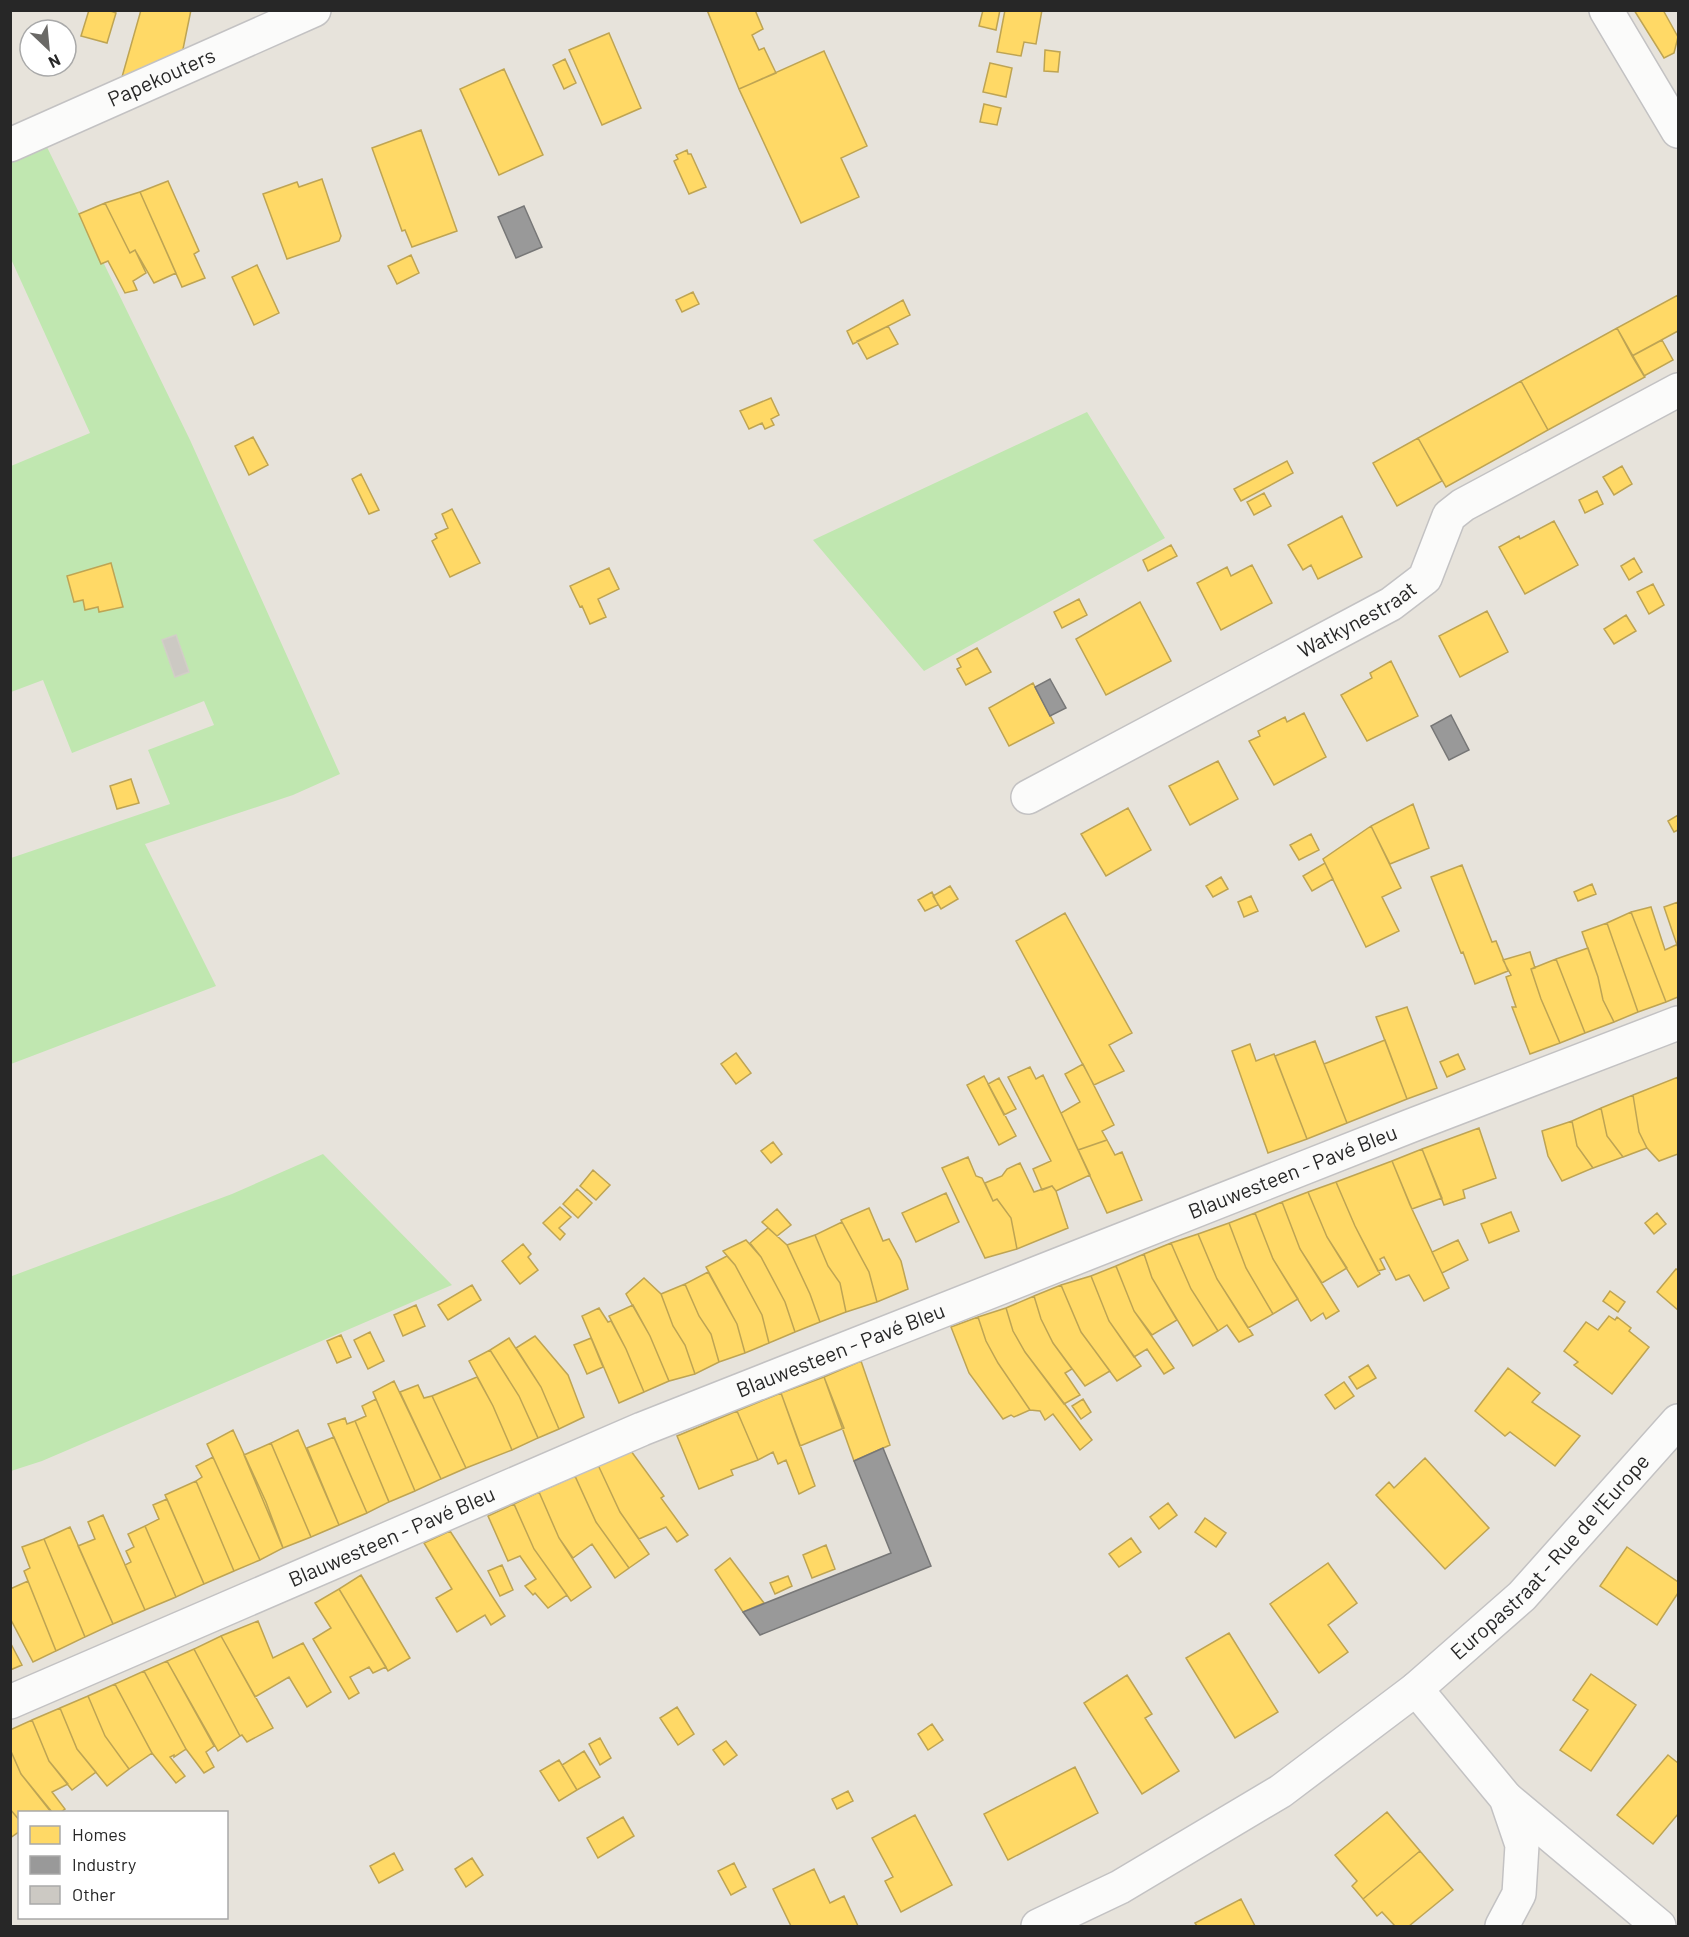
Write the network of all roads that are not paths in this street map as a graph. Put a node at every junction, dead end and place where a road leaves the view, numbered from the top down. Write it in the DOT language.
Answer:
graph roads {
  1 [pos="314,10"];
  2 [pos="1606,10"];
  3 [pos="1678,131"];
  4 [pos="10,146"];
  5 [pos="1678,390"];
  6 [pos="1028,797"];
  7 [pos="1678,1023"];
  8 [pos="1678,1421"];
  9 [pos="1416,1689"];
  10 [pos="10,1702"];
  11 [pos="1506,1798"];
  12 [pos="1038,1926"];
  13 [pos="1502,1926"];
  14 [pos="1659,1926"];
  1 -- 4 [label="street, Papekouters"];
  2 -- 3 [label="street"];
  5 -- 6 [label="street, Watkynestraat"];
  7 -- 10 [label="street, Blauwesteen - Pavé Bleu"];
  8 -- 9 [label="street, Europastraat - Rue de l'Europe"];
  9 -- 11 [label="street"];
  9 -- 12 [label="street, Europastraat - Rue de l'Europe"];
  11 -- 13 [label="street"];
  11 -- 14 [label="street"];
}
